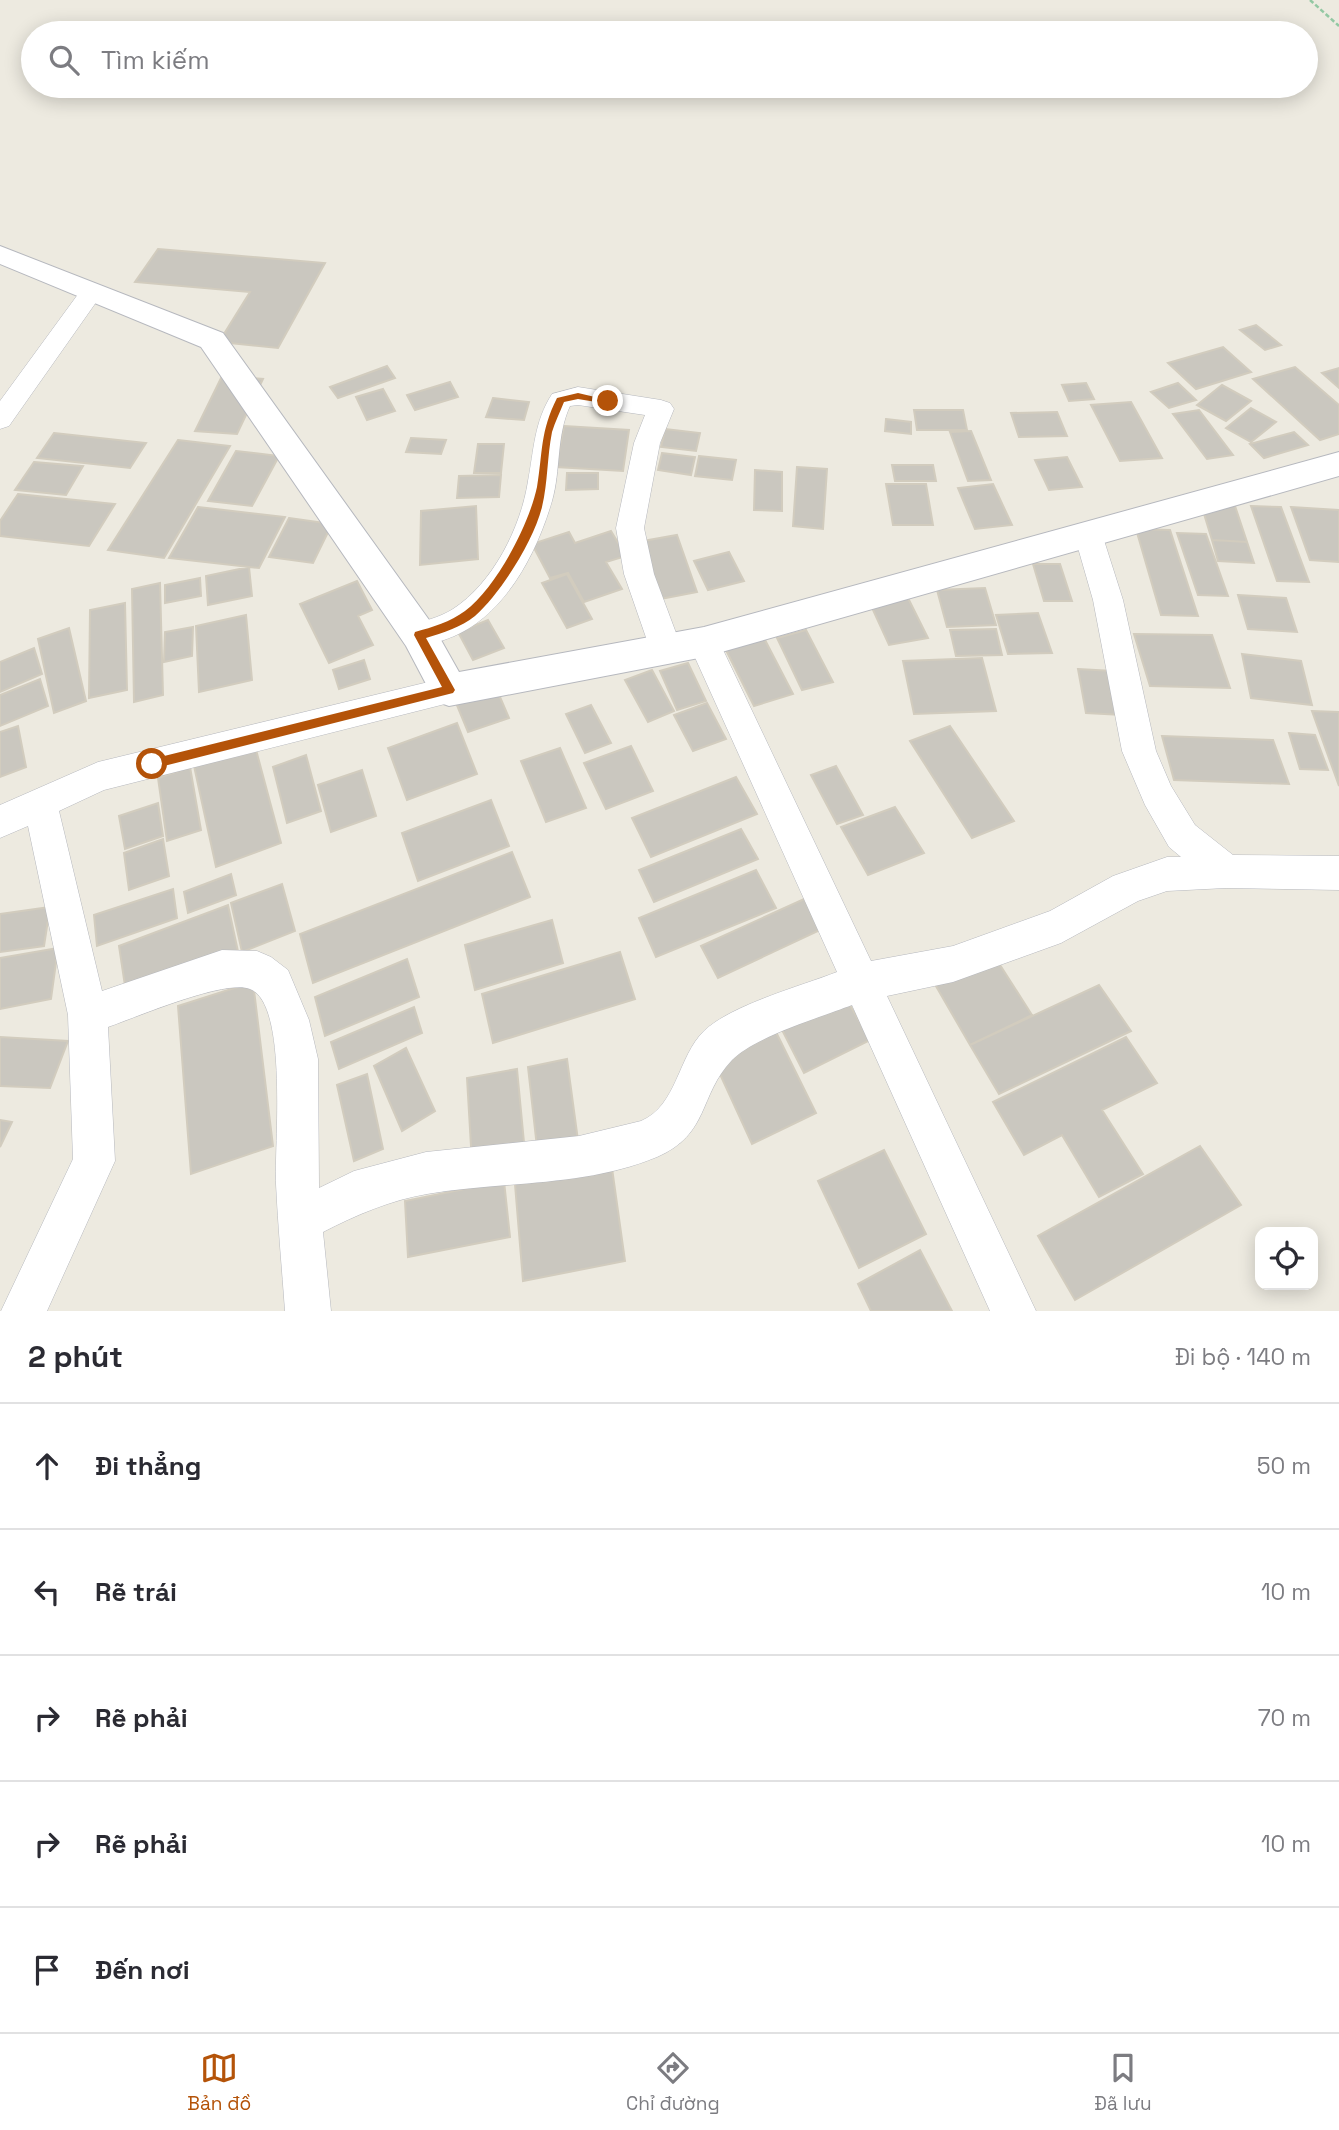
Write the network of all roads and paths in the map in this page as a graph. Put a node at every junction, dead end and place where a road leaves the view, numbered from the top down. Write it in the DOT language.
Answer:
graph roads {
  1 [pos="1310,0"];
  2 [pos="1339,26"];
  3 [pos="0,254"];
  4 [pos="92,291"];
  5 [pos="0,420"];
  6 [pos="1339,464"];
  7 [pos="1088,534"];
  8 [pos="419,635"];
  9 [pos="704,642"];
  10 [pos="666,649"];
  11 [pos="449,690"];
  12 [pos="40,803"];
  13 [pos="0,822"];
  14 [pos="1226,871"];
  15 [pos="1339,873"];
  16 [pos="861,982"];
  17 [pos="88,1015"];
  18 [pos="300,1220"];
  19 [pos="24,1311"];
  20 [pos="308,1311"];
  21 [pos="1013,1311"];
  1 -- 2 [label="path"];
  3 -- 4 [label="street"];
  4 -- 5 [label="street"];
  4 -- 8 [label="street"];
  6 -- 7 [label="street"];
  7 -- 9 [label="street"];
  7 -- 14 [label="street"];
  8 -- 10 [label="street"];
  8 -- 11 [label="street"];
  9 -- 10 [label="street"];
  9 -- 16 [label="street"];
  10 -- 11 [label="street"];
  11 -- 12 [label="street"];
  12 -- 13 [label="street"];
  12 -- 17 [label="street"];
  14 -- 15 [label="street"];
  14 -- 16 [label="street"];
  16 -- 18 [label="street"];
  16 -- 21 [label="street"];
  17 -- 18 [label="street"];
  17 -- 19 [label="street"];
  18 -- 20 [label="street"];
}
